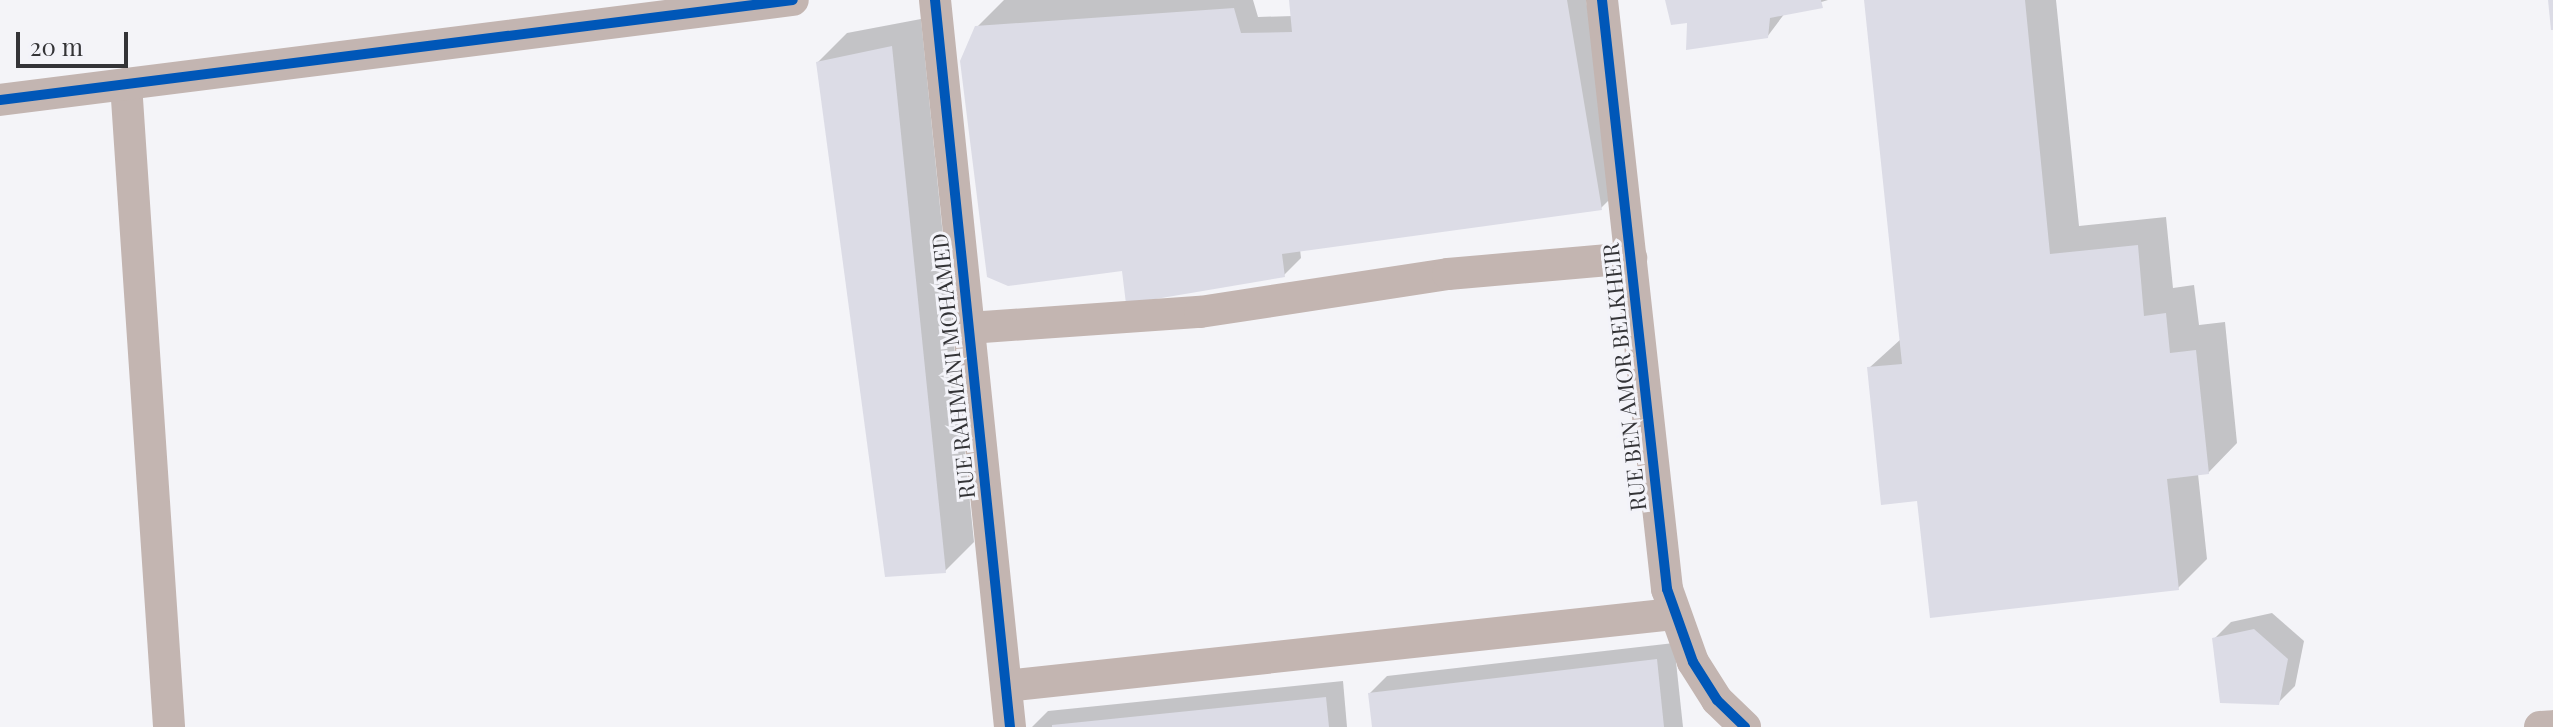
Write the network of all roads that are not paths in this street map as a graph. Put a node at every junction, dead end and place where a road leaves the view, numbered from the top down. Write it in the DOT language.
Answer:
graph roads {
  1 [pos="793,0"];
  2 [pos="935,0"];
  3 [pos="1602,0"];
  4 [pos="126,84"];
  5 [pos="0,100"];
  6 [pos="1631,258"];
  7 [pos="969,328"];
  8 [pos="1673,614"];
  9 [pos="1006,686"];
  10 [pos="2553,726"];
  11 [pos="169,727"];
  12 [pos="1010,727"];
  13 [pos="1745,727"];
  14 [pos="2540,727"];
  1 -- 4 [label="street"];
  2 -- 7 [label="street, RUE RAHMANI MOHAMED"];
  3 -- 6 [label="street, RUE BEN AMOR BELKHEIR"];
  4 -- 5 [label="street"];
  4 -- 11 [label="street"];
  6 -- 7 [label="street"];
  6 -- 8 [label="street, RUE BEN AMOR BELKHEIR"];
  7 -- 9 [label="street, RUE RAHMANI MOHAMED"];
  8 -- 9 [label="street"];
  8 -- 13 [label="street, RUE BEN AMOR BELKHEIR"];
  9 -- 12 [label="street, RUE RAHMANI MOHAMED"];
  10 -- 14 [label="street"];
}
